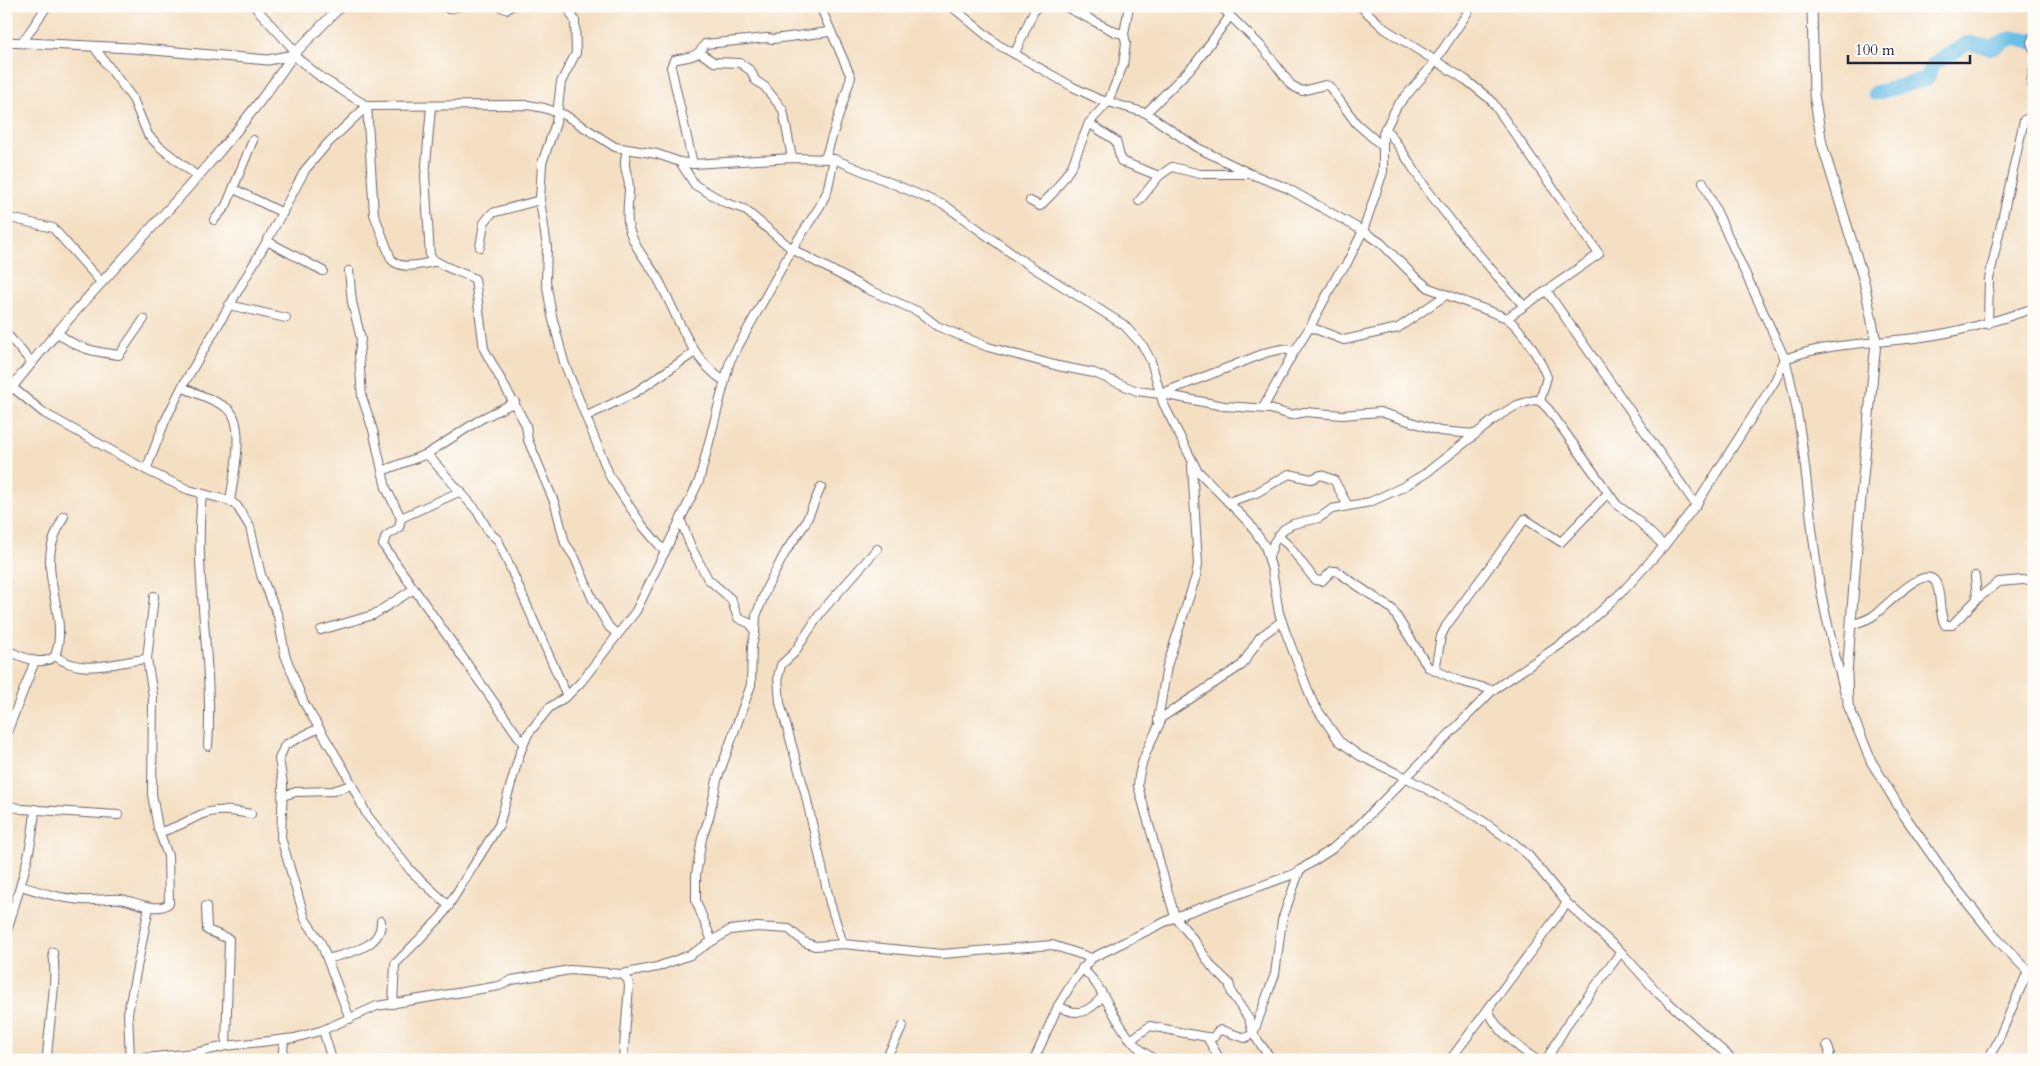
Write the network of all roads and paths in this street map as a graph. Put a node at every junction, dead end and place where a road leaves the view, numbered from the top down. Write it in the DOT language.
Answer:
graph roads {
  1 [pos="47,6"];
  2 [pos="254,6"];
  3 [pos="341,6"];
  4 [pos="443,6"];
  5 [pos="461,6"];
  6 [pos="499,6"];
  7 [pos="512,6"];
  8 [pos="567,6"];
  9 [pos="820,6"];
  10 [pos="952,6"];
  11 [pos="1036,6"];
  12 [pos="1064,6"];
  13 [pos="1129,6"];
  14 [pos="1220,6"];
  15 [pos="1360,6"];
  16 [pos="1472,6"];
  17 [pos="1812,6"];
  18 [pos="1230,16"];
  19 [pos="829,32"];
  20 [pos="1124,34"];
  21 [pos="2034,36"];
  22 [pos="6,42"];
  23 [pos="22,44"];
  24 [pos="94,47"];
  25 [pos="2034,50"];
  26 [pos="294,53"];
  27 [pos="700,53"];
  28 [pos="1015,53"];
  29 [pos="1435,61"];
  30 [pos="2034,68"];
  31 [pos="2034,88"];
  32 [pos="1108,102"];
  33 [pos="367,106"];
  34 [pos="431,107"];
  35 [pos="557,112"];
  36 [pos="1146,113"];
  37 [pos="2034,113"];
  38 [pos="1090,123"];
  39 [pos="1385,128"];
  40 [pos="253,140"];
  41 [pos="1382,146"];
  42 [pos="627,150"];
  43 [pos="792,158"];
  44 [pos="825,159"];
  45 [pos="834,159"];
  46 [pos="680,162"];
  47 [pos="694,164"];
  48 [pos="1251,174"];
  49 [pos="198,176"];
  50 [pos="1159,176"];
  51 [pos="1703,182"];
  52 [pos="234,189"];
  53 [pos="540,200"];
  54 [pos="1030,201"];
  55 [pos="1139,201"];
  56 [pos="283,213"];
  57 [pos="6,217"];
  58 [pos="214,220"];
  59 [pos="1363,231"];
  60 [pos="268,241"];
  61 [pos="480,246"];
  62 [pos="792,249"];
  63 [pos="434,262"];
  64 [pos="323,270"];
  65 [pos="349,271"];
  66 [pos="101,282"];
  67 [pos="1546,290"];
  68 [pos="1446,295"];
  69 [pos="229,305"];
  70 [pos="1524,306"];
  71 [pos="2034,308"];
  72 [pos="286,318"];
  73 [pos="1507,318"];
  74 [pos="144,319"];
  75 [pos="1988,324"];
  76 [pos="1310,327"];
  77 [pos="6,333"];
  78 [pos="58,333"];
  79 [pos="1876,342"];
  80 [pos="1295,351"];
  81 [pos="695,352"];
  82 [pos="1785,359"];
  83 [pos="32,363"];
  84 [pos="724,381"];
  85 [pos="12,387"];
  86 [pos="182,387"];
  87 [pos="1160,394"];
  88 [pos="6,395"];
  89 [pos="1540,401"];
  90 [pos="514,402"];
  91 [pos="1263,408"];
  92 [pos="587,416"];
  93 [pos="1475,434"];
  94 [pos="427,454"];
  95 [pos="1192,460"];
  96 [pos="146,470"];
  97 [pos="382,471"];
  98 [pos="821,488"];
  99 [pos="461,491"];
  100 [pos="202,494"];
  101 [pos="1608,494"];
  102 [pos="230,501"];
  103 [pos="1228,502"];
  104 [pos="1696,505"];
  105 [pos="1348,506"];
  106 [pos="64,516"];
  107 [pos="401,518"];
  108 [pos="681,521"];
  109 [pos="1278,536"];
  110 [pos="1664,546"];
  111 [pos="877,550"];
  112 [pos="665,552"];
  113 [pos="1269,557"];
  114 [pos="1975,576"];
  115 [pos="2034,579"];
  116 [pos="414,589"];
  117 [pos="154,596"];
  118 [pos="1978,599"];
  119 [pos="1282,621"];
  120 [pos="1852,625"];
  121 [pos="320,630"];
  122 [pos="755,633"];
  123 [pos="617,634"];
  124 [pos="6,650"];
  125 [pos="55,656"];
  126 [pos="147,659"];
  127 [pos="35,662"];
  128 [pos="1435,671"];
  129 [pos="1493,690"];
  130 [pos="567,696"];
  131 [pos="1848,705"];
  132 [pos="1158,720"];
  133 [pos="319,728"];
  134 [pos="6,735"];
  135 [pos="523,743"];
  136 [pos="208,746"];
  137 [pos="1405,777"];
  138 [pos="351,785"];
  139 [pos="282,796"];
  140 [pos="6,805"];
  141 [pos="35,809"];
  142 [pos="251,814"];
  143 [pos="118,815"];
  144 [pos="160,832"];
  145 [pos="1299,872"];
  146 [pos="21,886"];
  147 [pos="1567,903"];
  148 [pos="149,906"];
  149 [pos="206,906"];
  150 [pos="449,906"];
  151 [pos="1175,917"];
  152 [pos="381,922"];
  153 [pos="6,935"];
  154 [pos="712,942"];
  155 [pos="842,944"];
  156 [pos="53,952"];
  157 [pos="1621,952"];
  158 [pos="1092,958"];
  159 [pos="327,959"];
  160 [pos="1082,968"];
  161 [pos="622,974"];
  162 [pos="2031,974"];
  163 [pos="1103,996"];
  164 [pos="392,1004"];
  165 [pos="1058,1006"];
  166 [pos="1490,1009"];
  167 [pos="350,1019"];
  168 [pos="903,1026"];
  169 [pos="322,1030"];
  170 [pos="1253,1034"];
  171 [pos="1132,1039"];
  172 [pos="1208,1039"];
  173 [pos="284,1040"];
  174 [pos="1827,1045"];
  175 [pos="226,1046"];
  176 [pos="195,1056"];
  177 [pos="128,1059"];
  178 [pos="47,1060"];
  179 [pos="282,1060"];
  180 [pos="332,1060"];
  181 [pos="623,1060"];
  182 [pos="885,1060"];
  183 [pos="1034,1060"];
  184 [pos="1157,1060"];
  185 [pos="1220,1060"];
  186 [pos="1272,1060"];
  187 [pos="1450,1060"];
  188 [pos="1538,1060"];
  189 [pos="1546,1060"];
  190 [pos="1733,1060"];
  191 [pos="1827,1060"];
  192 [pos="1987,1060"];
  1 -- 23 [label="street"];
  2 -- 26 [label="street"];
  3 -- 26 [label="street"];
  4 -- 5 [label="street"];
  6 -- 7 [label="street"];
  8 -- 35 [label="street"];
  9 -- 19 [label="street"];
  10 -- 28 [label="street"];
  11 -- 28 [label="street"];
  12 -- 20 [label="street"];
  13 -- 20 [label="street"];
  14 -- 18 [label="street"];
  15 -- 29 [label="street"];
  16 -- 29 [label="street"];
  17 -- 79 [label="street"];
  18 -- 36 [label="street"];
  18 -- 41 [label="street"];
  19 -- 27 [label="street"];
  19 -- 44 [label="street"];
  20 -- 32 [label="street"];
  21 -- 25 [label="street"];
  22 -- 23 [label="street"];
  23 -- 24 [label="street"];
  24 -- 26 [label="street"];
  24 -- 49 [label="street"];
  26 -- 33 [label="street"];
  26 -- 49 [label="street"];
  27 -- 43 [label="street"];
  27 -- 47 [label="street"];
  28 -- 32 [label="street"];
  29 -- 39 [label="street"];
  29 -- 67 [label="street"];
  30 -- 31 [label="street"];
  32 -- 36 [label="street"];
  32 -- 38 [label="street"];
  33 -- 34 [label="street"];
  33 -- 56 [label="street"];
  33 -- 63 [label="street"];
  34 -- 35 [label="street"];
  34 -- 63 [label="street"];
  35 -- 42 [label="street"];
  35 -- 53 [label="street"];
  36 -- 48 [label="street"];
  37 -- 75 [label="street"];
  38 -- 50 [label="street"];
  38 -- 54 [label="street"];
  39 -- 41 [label="street"];
  39 -- 70 [label="street"];
  40 -- 52 [label="street"];
  41 -- 59 [label="street"];
  42 -- 46 [label="street"];
  42 -- 81 [label="street"];
  43 -- 44 [label="street"];
  43 -- 47 [label="street"];
  44 -- 45 [label="street"];
  45 -- 62 [label="street"];
  45 -- 87 [label="street"];
  46 -- 47 [label="street"];
  46 -- 62 [label="street"];
  48 -- 50 [label="street"];
  48 -- 59 [label="street"];
  49 -- 66 [label="street"];
  50 -- 55 [label="street"];
  51 -- 82 [label="street"];
  52 -- 56 [label="street"];
  52 -- 58 [label="street"];
  53 -- 61 [label="street"];
  53 -- 92 [label="street"];
  56 -- 60 [label="street"];
  57 -- 66 [label="street"];
  59 -- 68 [label="street"];
  59 -- 76 [label="street"];
  60 -- 64 [label="street"];
  60 -- 69 [label="street"];
  62 -- 84 [label="street"];
  62 -- 87 [label="street"];
  63 -- 90 [label="street"];
  65 -- 97 [label="street"];
  66 -- 78 [label="street"];
  67 -- 70 [label="street"];
  67 -- 104 [label="street"];
  68 -- 73 [label="street"];
  68 -- 76 [label="street"];
  69 -- 72 [label="street"];
  69 -- 86 [label="street"];
  70 -- 73 [label="street"];
  71 -- 75 [label="street"];
  73 -- 89 [label="street"];
  74 -- 78 [label="street"];
  75 -- 79 [label="street"];
  76 -- 80 [label="street"];
  77 -- 83 [label="street"];
  78 -- 83 [label="street"];
  79 -- 82 [label="street"];
  79 -- 120 [label="street"];
  80 -- 87 [label="street"];
  80 -- 91 [label="street"];
  81 -- 84 [label="street"];
  81 -- 92 [label="street"];
  82 -- 104 [label="street"];
  82 -- 131 [label="street"];
  83 -- 85 [label="street"];
  84 -- 108 [label="street"];
  85 -- 88 [label="street"];
  85 -- 96 [label="street"];
  86 -- 96 [label="street"];
  86 -- 102 [label="street"];
  87 -- 91 [label="street"];
  87 -- 95 [label="street"];
  89 -- 93 [label="street"];
  89 -- 101 [label="street"];
  90 -- 94 [label="street"];
  90 -- 123 [label="street"];
  91 -- 93 [label="street"];
  92 -- 112 [label="street"];
  93 -- 105 [label="street"];
  94 -- 97 [label="street"];
  94 -- 99 [label="street"];
  95 -- 103 [label="street"];
  95 -- 132 [label="street"];
  96 -- 100 [label="street"];
  97 -- 107 [label="street"];
  98 -- 122 [label="street"];
  99 -- 107 [label="street"];
  99 -- 130 [label="street"];
  100 -- 102 [label="street"];
  100 -- 136 [label="street"];
  101 -- 110 [label="street"];
  101 -- 128 [label="street"];
  102 -- 133 [label="street"];
  103 -- 105 [label="street"];
  103 -- 113 [label="street"];
  104 -- 110 [label="street"];
  105 -- 109 [label="street"];
  106 -- 125 [label="street"];
  107 -- 116 [label="street"];
  108 -- 112 [label="street"];
  108 -- 122 [label="street"];
  109 -- 113 [label="street"];
  109 -- 128 [label="street"];
  110 -- 129 [label="street"];
  111 -- 155 [label="street"];
  112 -- 123 [label="street"];
  113 -- 119 [label="street"];
  114 -- 118 [label="street"];
  115 -- 118 [label="street"];
  116 -- 121 [label="street"];
  116 -- 135 [label="street"];
  117 -- 126 [label="street"];
  118 -- 120 [label="street"];
  119 -- 132 [label="street"];
  119 -- 137 [label="street"];
  120 -- 131 [label="street"];
  122 -- 154 [label="street"];
  123 -- 130 [label="street"];
  124 -- 127 [label="street"];
  125 -- 126 [label="street"];
  125 -- 127 [label="street"];
  126 -- 144 [label="street"];
  127 -- 134 [label="street"];
  128 -- 129 [label="street"];
  129 -- 137 [label="street"];
  130 -- 135 [label="street"];
  131 -- 162 [label="street"];
  132 -- 151 [label="street"];
  133 -- 138 [label="street"];
  133 -- 139 [label="street"];
  135 -- 150 [label="street"];
  137 -- 145 [label="street"];
  137 -- 147 [label="street"];
  138 -- 139 [label="street"];
  138 -- 150 [label="street"];
  139 -- 159 [label="street"];
  140 -- 141 [label="street"];
  141 -- 143 [label="street"];
  141 -- 146 [label="street"];
  142 -- 144 [label="street"];
  144 -- 148 [label="street"];
  145 -- 151 [label="street"];
  145 -- 170 [label="street"];
  146 -- 148 [label="street"];
  146 -- 153 [label="street"];
  147 -- 157 [label="street"];
  147 -- 166 [label="street"];
  148 -- 177 [label="street"];
  149 -- 175 [label="street"];
  150 -- 164 [label="street"];
  151 -- 158 [label="street"];
  151 -- 170 [label="street"];
  152 -- 159 [label="street"];
  154 -- 155 [label="street"];
  154 -- 161 [label="street"];
  155 -- 158 [label="street"];
  156 -- 178 [label="street"];
  157 -- 189 [label="street"];
  157 -- 190 [label="street"];
  158 -- 160 [label="street"];
  159 -- 167 [label="street"];
  160 -- 163 [label="street"];
  160 -- 165 [label="street"];
  161 -- 164 [label="street"];
  161 -- 181 [label="street"];
  162 -- 192 [label="street"];
  163 -- 165 [label="street"];
  163 -- 171 [label="street"];
  164 -- 167 [label="street"];
  165 -- 183 [label="street"];
  166 -- 187 [label="street"];
  166 -- 188 [label="street"];
  167 -- 169 [label="street"];
  168 -- 182 [label="street"];
  169 -- 173 [label="street"];
  169 -- 180 [label="street"];
  170 -- 172 [label="street"];
  170 -- 186 [label="street"];
  171 -- 172 [label="street"];
  171 -- 184 [label="street"];
  172 -- 185 [label="street"];
  173 -- 175 [label="street"];
  173 -- 179 [label="street"];
  174 -- 191 [label="street"];
  175 -- 176 [label="street"];
  176 -- 177 [label="street"];
}
